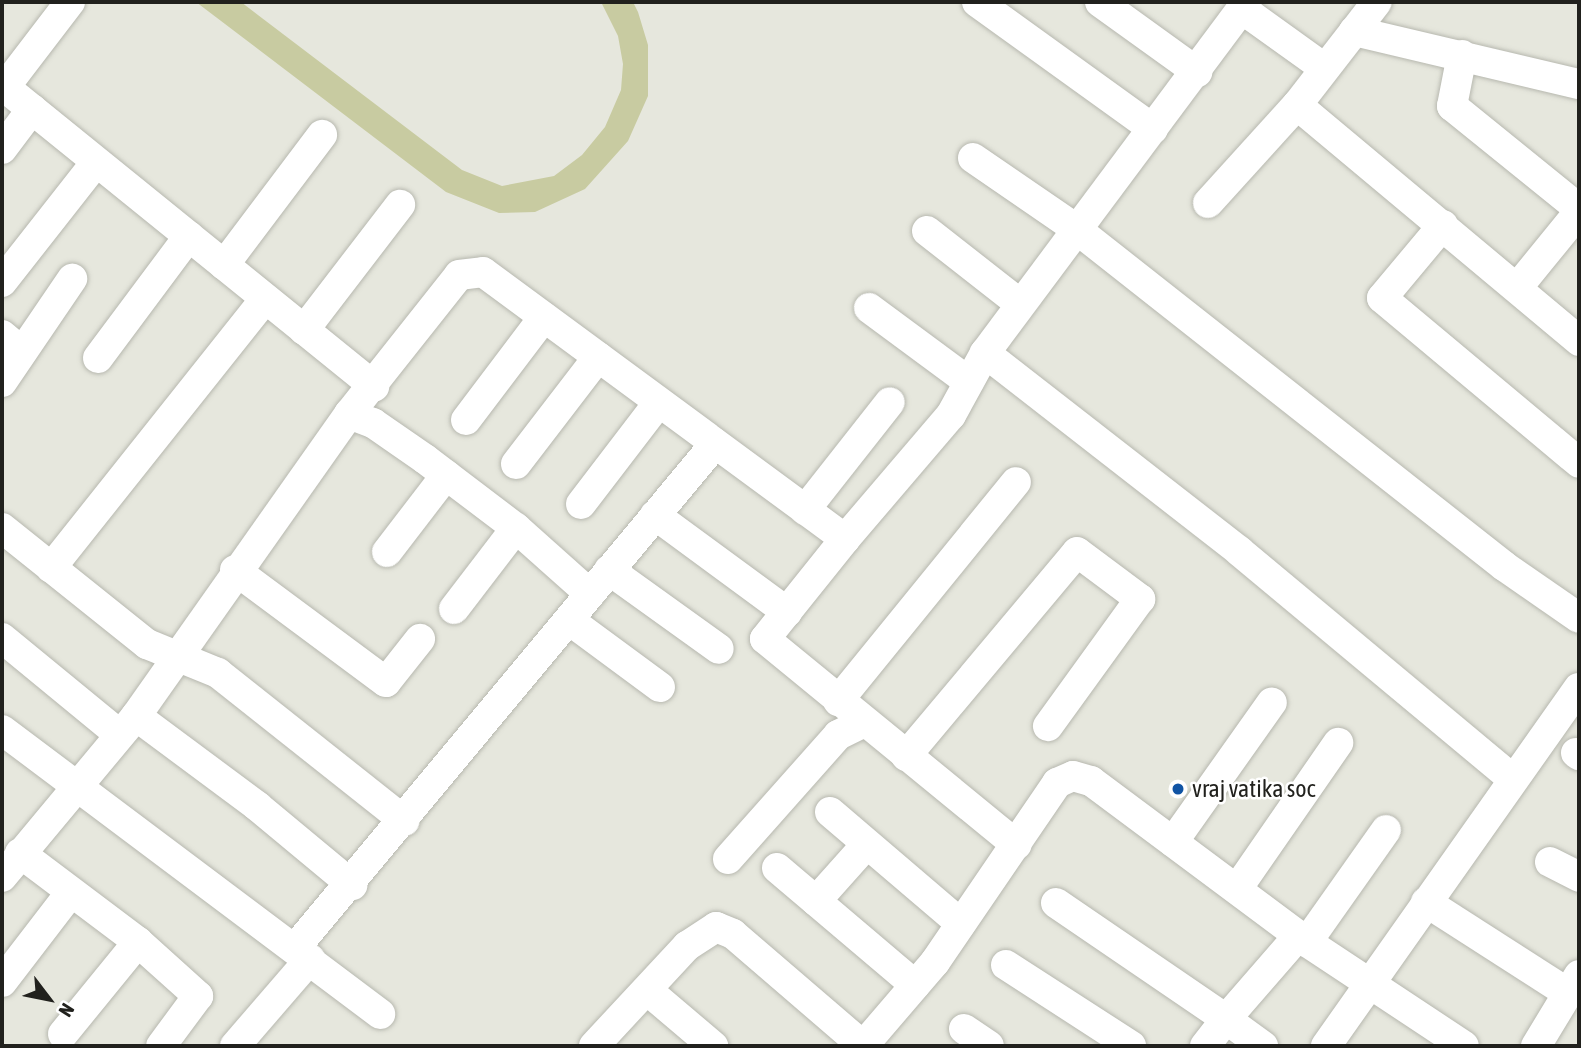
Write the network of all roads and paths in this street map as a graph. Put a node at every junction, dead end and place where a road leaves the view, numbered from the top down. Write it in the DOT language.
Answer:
graph roads {
  1 [pos="69,2"];
  2 [pos="977,2"];
  3 [pos="1100,2"];
  4 [pos="1377,2"];
  5 [pos="1245,6"];
  6 [pos="1353,31"];
  7 [pos="1462,55"];
  8 [pos="1324,68"];
  9 [pos="1197,72"];
  10 [pos="1579,84"];
  11 [pos="3,86"];
  12 [pos="1297,105"];
  13 [pos="32,109"];
  14 [pos="1153,129"];
  15 [pos="322,135"];
  16 [pos="2,149"];
  17 [pos="973,158"];
  18 [pos="96,162"];
  19 [pos="1208,203"];
  20 [pos="400,205"];
  21 [pos="1579,210"];
  22 [pos="1443,225"];
  23 [pos="1075,228"];
  24 [pos="927,231"];
  25 [pos="189,236"];
  26 [pos="224,265"];
  27 [pos="72,279"];
  28 [pos="2,282"];
  29 [pos="1517,288"];
  30 [pos="265,299"];
  31 [pos="1020,304"];
  32 [pos="869,308"];
  33 [pos="544,317"];
  34 [pos="304,330"];
  35 [pos="1579,341"];
  36 [pos="12,343"];
  37 [pos="985,353"];
  38 [pos="598,357"];
  39 [pos="98,358"];
  40 [pos="2,382"];
  41 [pos="969,382"];
  42 [pos="374,386"];
  43 [pos="659,402"];
  44 [pos="890,402"];
  45 [pos="349,415"];
  46 [pos="466,421"];
  47 [pos="715,444"];
  48 [pos="1579,463"];
  49 [pos="516,464"];
  50 [pos="446,475"];
  51 [pos="1016,482"];
  52 [pos="581,504"];
  53 [pos="805,510"];
  54 [pos="655,515"];
  55 [pos="2,528"];
  56 [pos="516,528"];
  57 [pos="845,539"];
  58 [pos="387,552"];
  59 [pos="51,568"];
  60 [pos="235,570"];
  61 [pos="609,570"];
  62 [pos="590,594"];
  63 [pos="454,609"];
  64 [pos="787,612"];
  65 [pos="1579,618"];
  66 [pos="569,620"];
  67 [pos="2,638"];
  68 [pos="419,639"];
  69 [pos="719,649"];
  70 [pos="174,657"];
  71 [pos="660,687"];
  72 [pos="1579,688"];
  73 [pos="838,701"];
  74 [pos="1272,702"];
  75 [pos="865,722"];
  76 [pos="127,725"];
  77 [pos="1048,726"];
  78 [pos="2,730"];
  79 [pos="1339,743"];
  80 [pos="906,756"];
  81 [pos="1513,779"];
  82 [pos="74,788"];
  83 [pos="830,812"];
  84 [pos="405,821"];
  85 [pos="1386,830"];
  86 [pos="1173,842"];
  87 [pos="867,844"];
  88 [pos="1017,845"];
  89 [pos="20,853"];
  90 [pos="728,859"];
  91 [pos="1550,862"];
  92 [pos="777,868"];
  93 [pos="2,877"];
  94 [pos="1579,877"];
  95 [pos="352,886"];
  96 [pos="1237,889"];
  97 [pos="71,892"];
  98 [pos="816,901"];
  99 [pos="1426,902"];
  100 [pos="1056,903"];
  101 [pos="961,924"];
  102 [pos="1303,939"];
  103 [pos="138,942"];
  104 [pos="303,953"];
  105 [pos="1006,965"];
  106 [pos="2,982"];
  107 [pos="1574,984"];
  108 [pos="915,985"];
  109 [pos="1369,985"];
  110 [pos="647,990"];
  111 [pos="380,1014"];
  112 [pos="1226,1019"];
  113 [pos="964,1029"];
  114 [pos="63,1034"];
  115 [pos="242,1044"];
  116 [pos="161,1046"];
  117 [pos="594,1046"];
  118 [pos="713,1046"];
  119 [pos="863,1046"];
  120 [pos="989,1046"];
  121 [pos="1131,1046"];
  122 [pos="1205,1046"];
  123 [pos="1263,1046"];
  124 [pos="1326,1046"];
  125 [pos="1464,1046"];
  126 [pos="1536,1046"];
  1 -- 11 [label="street"];
  2 -- 14 [label="street"];
  3 -- 9 [label="street"];
  4 -- 6 [label="street"];
  5 -- 8 [label="street"];
  5 -- 9 [label="street"];
  6 -- 7 [label="street"];
  6 -- 8 [label="street"];
  7 -- 10 [label="street"];
  7 -- 21 [label="street"];
  8 -- 12 [label="street"];
  9 -- 14 [label="street"];
  11 -- 13 [label="street"];
  12 -- 19 [label="street"];
  12 -- 22 [label="street"];
  13 -- 16 [label="street"];
  13 -- 18 [label="street"];
  14 -- 23 [label="street"];
  15 -- 26 [label="street"];
  17 -- 23 [label="street"];
  18 -- 25 [label="street"];
  18 -- 28 [label="street"];
  20 -- 34 [label="street"];
  21 -- 29 [label="street"];
  22 -- 29 [label="street"];
  22 -- 48 [label="street"];
  23 -- 31 [label="street"];
  23 -- 65 [label="street"];
  24 -- 31 [label="street"];
  25 -- 26 [label="street"];
  25 -- 39 [label="street"];
  26 -- 30 [label="street"];
  27 -- 36 [label="street"];
  29 -- 35 [label="street"];
  30 -- 34 [label="street"];
  30 -- 59 [label="street"];
  31 -- 37 [label="street"];
  32 -- 41 [label="street"];
  33 -- 38 [label="street"];
  33 -- 42 [label="street"];
  33 -- 46 [label="street"];
  34 -- 42 [label="street"];
  36 -- 40 [label="street"];
  37 -- 41 [label="street"];
  37 -- 81 [label="street"];
  38 -- 43 [label="street"];
  38 -- 49 [label="street"];
  41 -- 57 [label="street"];
  42 -- 45 [label="street"];
  43 -- 47 [label="street"];
  43 -- 52 [label="street"];
  44 -- 53 [label="street"];
  45 -- 50 [label="street"];
  45 -- 60 [label="street"];
  47 -- 53 [label="street"];
  47 -- 54 [label="street"];
  50 -- 56 [label="street"];
  50 -- 58 [label="street"];
  51 -- 73 [label="street"];
  53 -- 57 [label="street"];
  54 -- 61 [label="street"];
  54 -- 64 [label="street"];
  55 -- 59 [label="street"];
  56 -- 62 [label="street"];
  56 -- 63 [label="street"];
  57 -- 64 [label="street"];
  59 -- 70 [label="street"];
  60 -- 68 [label="street"];
  60 -- 70 [label="street"];
  61 -- 62 [label="street"];
  61 -- 69 [label="street"];
  62 -- 66 [label="street"];
  64 -- 73 [label="street"];
  66 -- 71 [label="street"];
  66 -- 84 [label="street"];
  67 -- 76 [label="street"];
  70 -- 76 [label="street"];
  70 -- 84 [label="street"];
  72 -- 81 [label="street"];
  73 -- 75 [label="street"];
  74 -- 86 [label="street"];
  75 -- 80 [label="street"];
  75 -- 90 [label="street"];
  76 -- 82 [label="street"];
  76 -- 95 [label="street"];
  77 -- 80 [label="street"];
  78 -- 82 [label="street"];
  79 -- 96 [label="street"];
  80 -- 88 [label="street"];
  81 -- 99 [label="street"];
  82 -- 89 [label="street"];
  82 -- 104 [label="street"];
  83 -- 87 [label="street"];
  84 -- 95 [label="street"];
  85 -- 102 [label="street"];
  86 -- 88 [label="street"];
  86 -- 96 [label="street"];
  87 -- 98 [label="street"];
  87 -- 101 [label="street"];
  88 -- 101 [label="street"];
  89 -- 93 [label="street"];
  89 -- 97 [label="street"];
  91 -- 94 [label="street"];
  92 -- 98 [label="street"];
  95 -- 104 [label="street"];
  96 -- 102 [label="street"];
  97 -- 103 [label="street"];
  97 -- 106 [label="street"];
  98 -- 108 [label="street"];
  99 -- 107 [label="street"];
  99 -- 109 [label="street"];
  100 -- 112 [label="street"];
  101 -- 108 [label="street"];
  102 -- 109 [label="street"];
  102 -- 112 [label="street"];
  103 -- 114 [label="street"];
  103 -- 116 [label="street"];
  104 -- 111 [label="street"];
  104 -- 115 [label="street"];
  105 -- 121 [label="street"];
  107 -- 126 [label="street"];
  108 -- 119 [label="street"];
  109 -- 124 [label="street"];
  109 -- 125 [label="street"];
  110 -- 117 [label="street"];
  110 -- 118 [label="street"];
  110 -- 119 [label="street"];
  112 -- 122 [label="street"];
  112 -- 123 [label="street"];
  113 -- 120 [label="street"];
}
